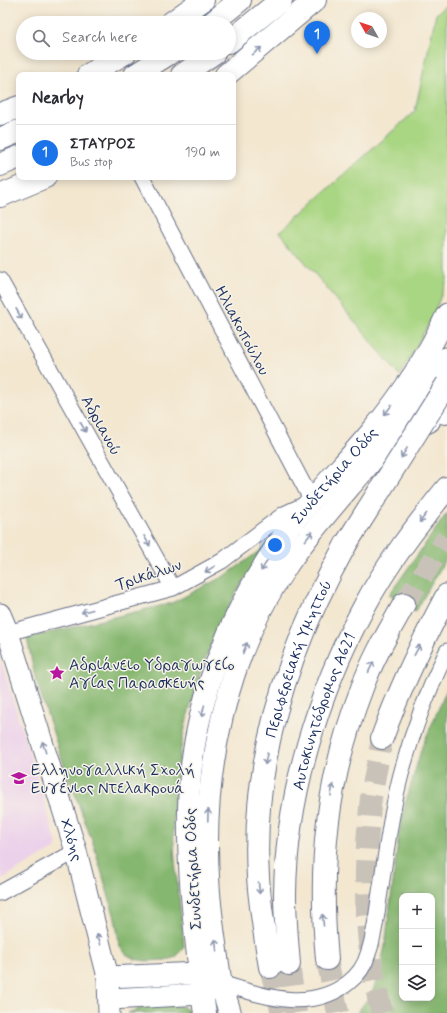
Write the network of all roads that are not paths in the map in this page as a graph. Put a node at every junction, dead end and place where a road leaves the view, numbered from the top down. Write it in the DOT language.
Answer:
graph roads {
  1 [pos="203,0"];
  2 [pos="240,0"];
  3 [pos="281,0"];
  4 [pos="315,0"];
  5 [pos="181,16"];
  6 [pos="221,16"];
  7 [pos="236,36"];
  8 [pos="113,60"];
  9 [pos="159,60"];
  10 [pos="204,60"];
  11 [pos="93,72"];
  12 [pos="140,72"];
  13 [pos="186,72"];
  14 [pos="230,72"];
  15 [pos="16,107"];
  16 [pos="0,114"];
  17 [pos="16,132"];
  18 [pos="0,139"];
  19 [pos="16,159"];
  20 [pos="0,165"];
  21 [pos="38,180"];
  22 [pos="144,180"];
  23 [pos="0,196"];
  24 [pos="0,280"];
  25 [pos="447,314"];
  26 [pos="445,360"];
  27 [pos="447,384"];
  28 [pos="416,388"];
  29 [pos="446,413"];
  30 [pos="390,439"];
  31 [pos="447,488"];
  32 [pos="312,501"];
  33 [pos="173,588"];
  34 [pos="447,595"];
  35 [pos="404,604"];
  36 [pos="0,614"];
  37 [pos="4,634"];
  38 [pos="447,651"];
  39 [pos="382,738"];
  40 [pos="76,850"];
  41 [pos="0,893"];
  42 [pos="327,958"];
  43 [pos="280,965"];
  44 [pos="199,973"];
  45 [pos="108,977"];
  46 [pos="221,983"];
  47 [pos="204,1004"];
  48 [pos="109,1006"];
  49 [pos="230,1013"];
  1 -- 5 [label="main road"];
  2 -- 6 [label="main road"];
  3 -- 7 [label="main road"];
  14 -- 4 [label="main road, one-way"];
  8 -- 11 [label="main road"];
  9 -- 12 [label="main road"];
  10 -- 13 [label="main road"];
  15 -- 16 [label="main road"];
  17 -- 18 [label="main road"];
  19 -- 20 [label="main road"];
  21 -- 23 [label="main road"];
  22 -- 32 [label="street, Ηλιακοπούλου"];
  24 -- 33 [label="street, Αδριανού, one-way"];
  25 -- 28 [label="main road, Συνδετήρια Οδός"];
  26 -- 28 [label="main road"];
  27 -- 43 [label="main road, Περιφερειακή Υμηττού, one-way, bridge"];
  28 -- 29 [label="main road"];
  28 -- 30 [label="main road, Συνδετήρια Οδός"];
  28 -- 32 [label="main road, Συνδετήρια Οδός, one-way"];
  29 -- 30 [label="main road"];
  46 -- 30 [label="main road, Συνδετήρια Οδός, one-way"];
  31 -- 43 [label="main road, Αυτοκινητόδρομος Α621, one-way"];
  32 -- 33 [label="street, Τρικάλων, one-way"];
  32 -- 44 [label="main road, Συνδετήρια Οδός, one-way"];
  33 -- 37 [label="street, Τρικάλων, one-way"];
  39 -- 34 [label="main road, one-way"];
  42 -- 35 [label="main road, Αυτοκινητόδρομος Α621, one-way"];
  36 -- 37 [label="main road, Χλόης"];
  40 -- 37 [label="main road, Χλόης, one-way"];
  38 -- 46 [label="street"];
  40 -- 41 [label="street"];
  45 -- 40 [label="main road, Χλόης, one-way"];
  44 -- 45 [label="main road"];
  44 -- 46 [label="main road"];
  44 -- 47 [label="main road, Συνδετήρια Οδός"];
  45 -- 48 [label="main road, Χλόης"];
  46 -- 47 [label="main road"];
  46 -- 49 [label="main road"];
  47 -- 48 [label="main road"];
}
